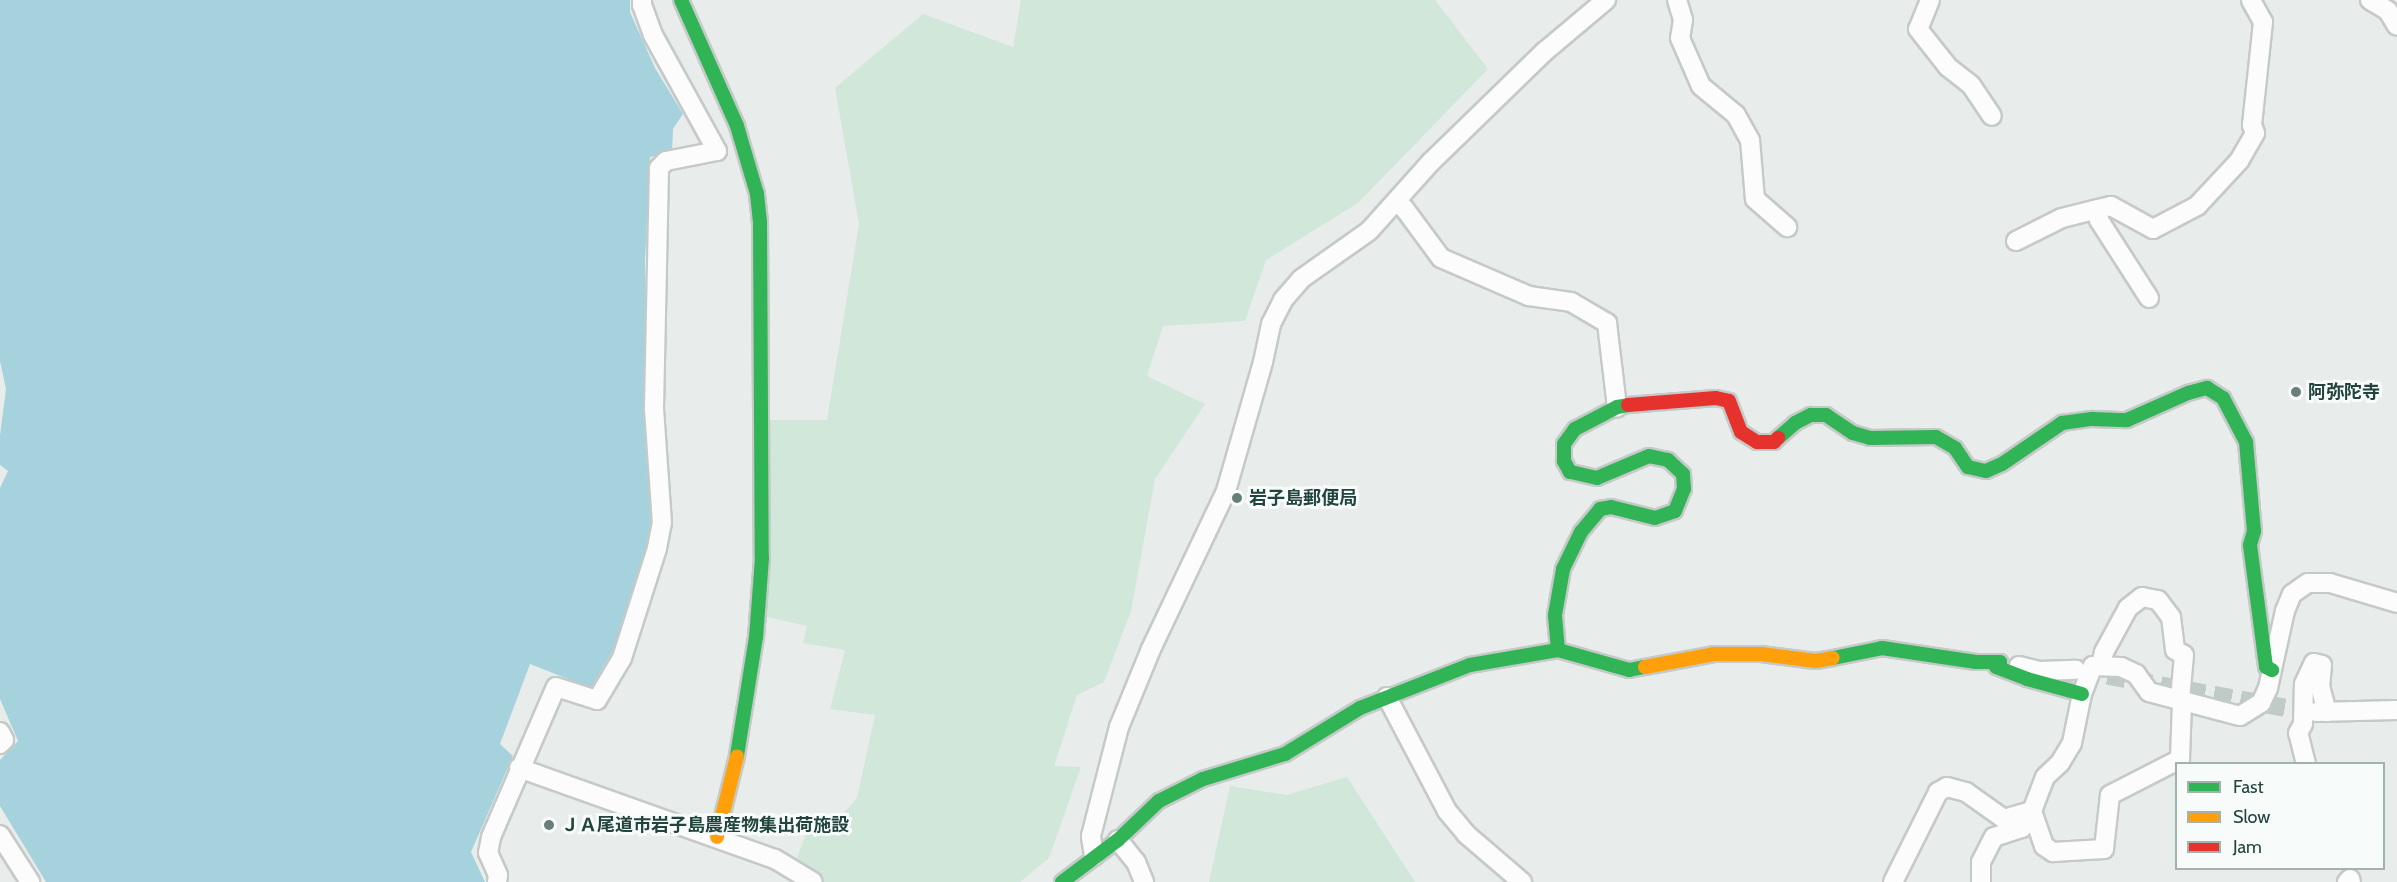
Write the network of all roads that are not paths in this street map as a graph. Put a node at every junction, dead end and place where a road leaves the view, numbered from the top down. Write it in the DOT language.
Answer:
graph roads {
  1 [pos="642,0"];
  2 [pos="681,0"];
  3 [pos="1606,0"];
  4 [pos="1677,0"];
  5 [pos="1930,0"];
  6 [pos="2251,0"];
  7 [pos="2370,0"];
  8 [pos="2397,26"];
  9 [pos="1992,116"];
  10 [pos="1395,203"];
  11 [pos="2098,209"];
  12 [pos="1787,227"];
  13 [pos="2016,241"];
  14 [pos="2149,298"];
  15 [pos="1617,407"];
  16 [pos="2397,603"];
  17 [pos="1558,650"];
  18 [pos="2000,662"];
  19 [pos="2101,666"];
  20 [pos="2076,670"];
  21 [pos="2272,670"];
  22 [pos="2082,694"];
  23 [pos="1388,697"];
  24 [pos="2181,701"];
  25 [pos="2397,710"];
  26 [pos="0,732"];
  27 [pos="0,744"];
  28 [pos="2305,762"];
  29 [pos="519,768"];
  30 [pos="2032,811"];
  31 [pos="0,835"];
  32 [pos="717,837"];
  33 [pos="1118,840"];
  34 [pos="1094,856"];
  35 [pos="30,882"];
  36 [pos="497,882"];
  37 [pos="813,882"];
  38 [pos="1062,882"];
  39 [pos="1144,882"];
  40 [pos="1522,882"];
  41 [pos="1893,882"];
  42 [pos="1981,882"];
  1 -- 29 [label="street"];
  2 -- 32 [label="street"];
  3 -- 10 [label="street"];
  4 -- 12 [label="street"];
  5 -- 9 [label="street"];
  6 -- 11 [label="street"];
  7 -- 8 [label="street"];
  10 -- 15 [label="street"];
  10 -- 34 [label="street"];
  11 -- 13 [label="street"];
  11 -- 14 [label="street"];
  15 -- 17 [label="street"];
  15 -- 21 [label="street"];
  16 -- 21 [label="street"];
  17 -- 18 [label="street"];
  17 -- 23 [label="street"];
  18 -- 20 [label="street"];
  18 -- 22 [label="street"];
  19 -- 22 [label="street"];
  19 -- 24 [label="street"];
  19 -- 24 [label="street"];
  21 -- 24 [label="street"];
  22 -- 30 [label="street"];
  23 -- 33 [label="street"];
  23 -- 40 [label="street"];
  24 -- 30 [label="street"];
  25 -- 28 [label="street"];
  26 -- 27 [label="street"];
  29 -- 32 [label="street"];
  29 -- 36 [label="street"];
  30 -- 41 [label="street"];
  30 -- 42 [label="street"];
  31 -- 35 [label="street"];
  32 -- 37 [label="street"];
  33 -- 34 [label="street"];
  33 -- 39 [label="street"];
  34 -- 38 [label="street"];
}
